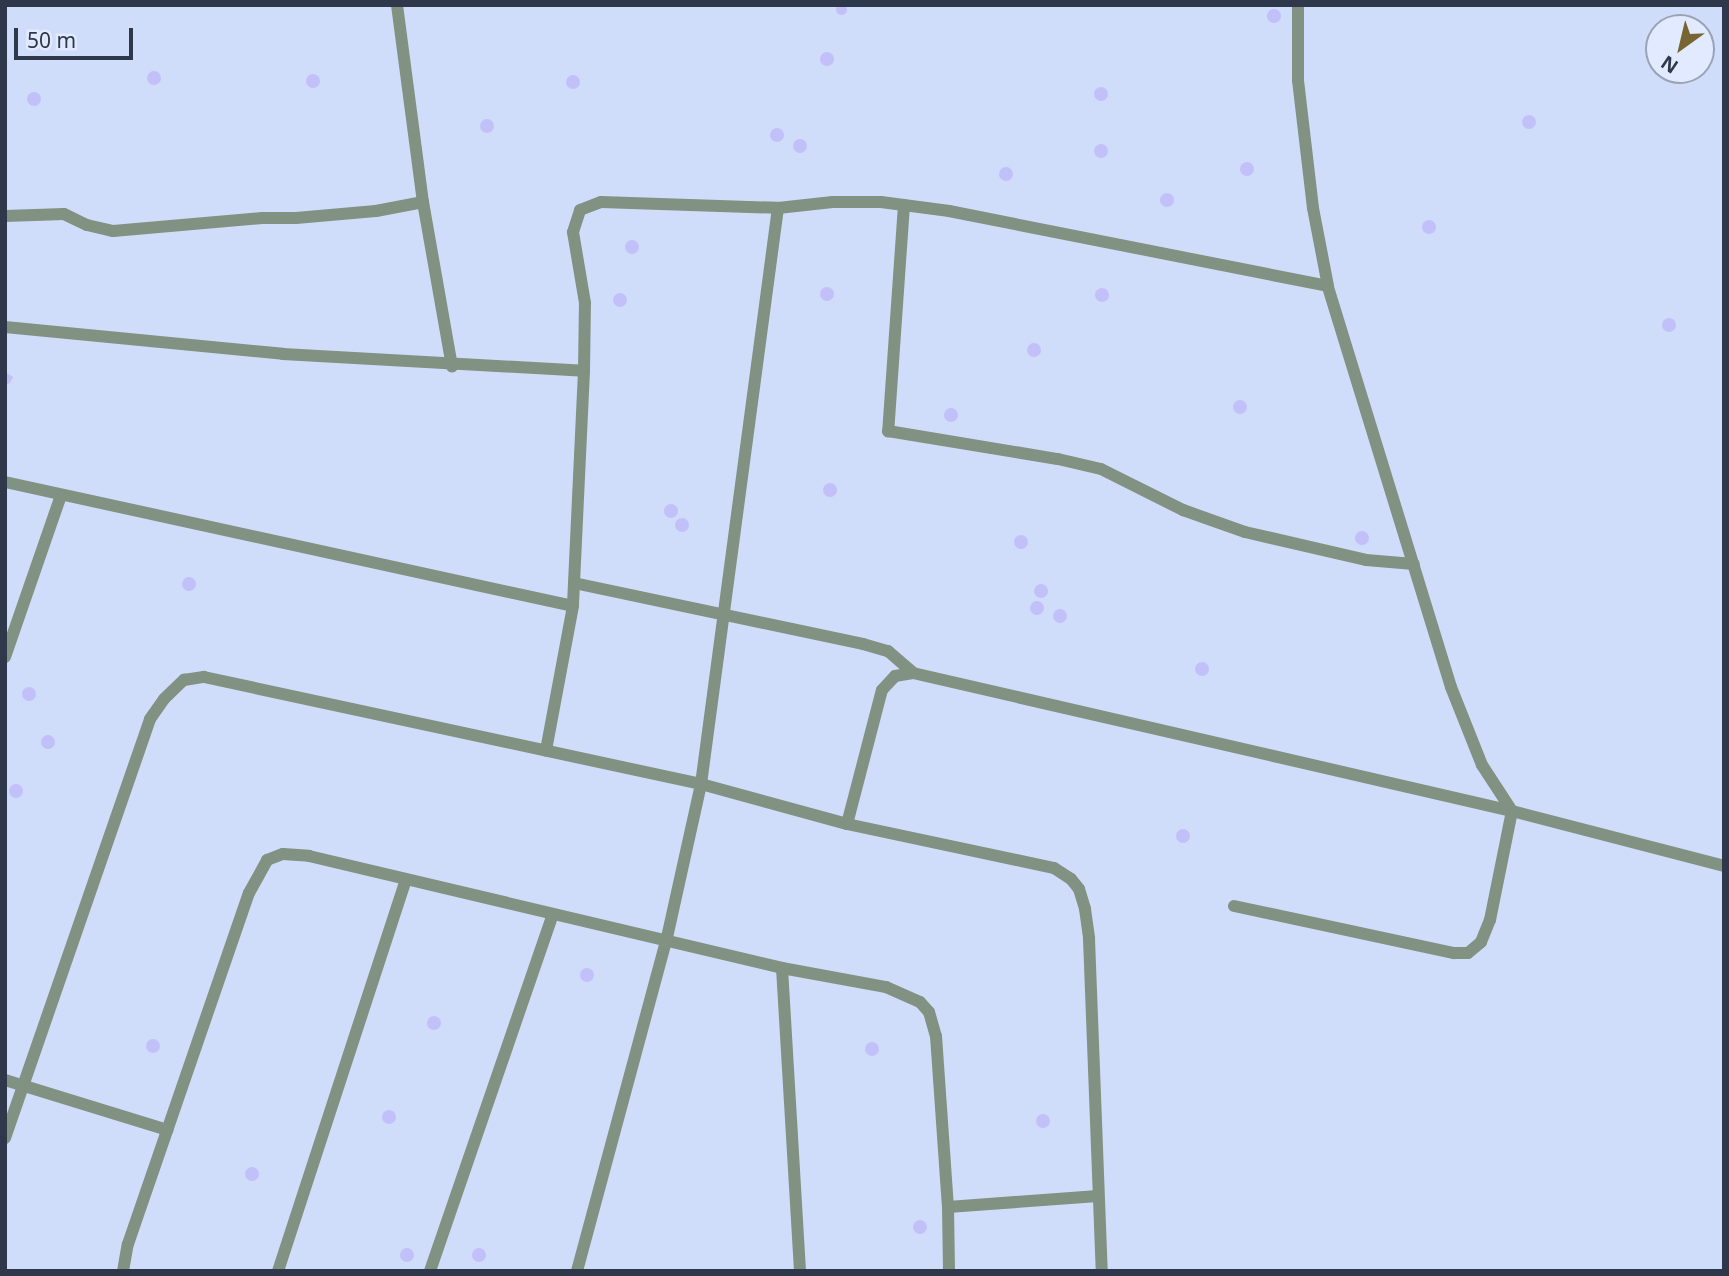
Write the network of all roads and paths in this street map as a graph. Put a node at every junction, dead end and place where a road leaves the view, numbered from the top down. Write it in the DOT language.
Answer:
graph roads {
  1 [pos="397,5"];
  2 [pos="1298,5"];
  3 [pos="422,202"];
  4 [pos="904,205"];
  5 [pos="778,208"];
  6 [pos="5,216"];
  7 [pos="1328,286"];
  8 [pos="5,327"];
  9 [pos="452,366"];
  10 [pos="584,371"];
  11 [pos="5,482"];
  12 [pos="61,495"];
  13 [pos="1414,564"];
  14 [pos="574,583"];
  15 [pos="573,606"];
  16 [pos="725,614"];
  17 [pos="5,657"];
  18 [pos="913,673"];
  19 [pos="547,750"];
  20 [pos="701,784"];
  21 [pos="1512,811"];
  22 [pos="847,824"];
  23 [pos="1724,866"];
  24 [pos="406,879"];
  25 [pos="1234,906"];
  26 [pos="552,916"];
  27 [pos="666,942"];
  28 [pos="782,968"];
  29 [pos="5,1080"];
  30 [pos="24,1087"];
  31 [pos="167,1130"];
  32 [pos="5,1138"];
  33 [pos="1098,1196"];
  34 [pos="948,1208"];
  35 [pos="123,1271"];
  36 [pos="278,1271"];
  37 [pos="430,1271"];
  38 [pos="577,1271"];
  39 [pos="800,1271"];
  40 [pos="949,1271"];
  41 [pos="1102,1271"];
  1 -- 3 [label="street"];
  2 -- 7 [label="street"];
  3 -- 6 [label="street"];
  3 -- 9 [label="street"];
  4 -- 5 [label="street"];
  4 -- 7 [label="street"];
  4 -- 13 [label="street"];
  5 -- 10 [label="street"];
  5 -- 16 [label="street"];
  7 -- 13 [label="street"];
  8 -- 9 [label="street"];
  9 -- 10 [label="street"];
  10 -- 14 [label="street"];
  11 -- 12 [label="street"];
  12 -- 15 [label="street"];
  12 -- 17 [label="street"];
  13 -- 21 [label="street"];
  14 -- 15 [label="street"];
  14 -- 16 [label="street"];
  15 -- 19 [label="street"];
  16 -- 18 [label="street"];
  16 -- 20 [label="street"];
  18 -- 21 [label="street"];
  18 -- 22 [label="street"];
  19 -- 20 [label="street"];
  19 -- 30 [label="street"];
  20 -- 22 [label="street"];
  20 -- 27 [label="street"];
  21 -- 23 [label="street"];
  21 -- 25 [label="street"];
  22 -- 33 [label="street"];
  24 -- 26 [label="street"];
  24 -- 31 [label="street"];
  24 -- 36 [label="street"];
  26 -- 27 [label="street"];
  26 -- 37 [label="street"];
  27 -- 28 [label="street"];
  27 -- 38 [label="street"];
  28 -- 34 [label="street"];
  28 -- 39 [label="street"];
  29 -- 30 [label="street"];
  30 -- 31 [label="street"];
  30 -- 32 [label="street"];
  31 -- 35 [label="street"];
  33 -- 34 [label="street"];
  33 -- 41 [label="street"];
  34 -- 40 [label="street"];
}
